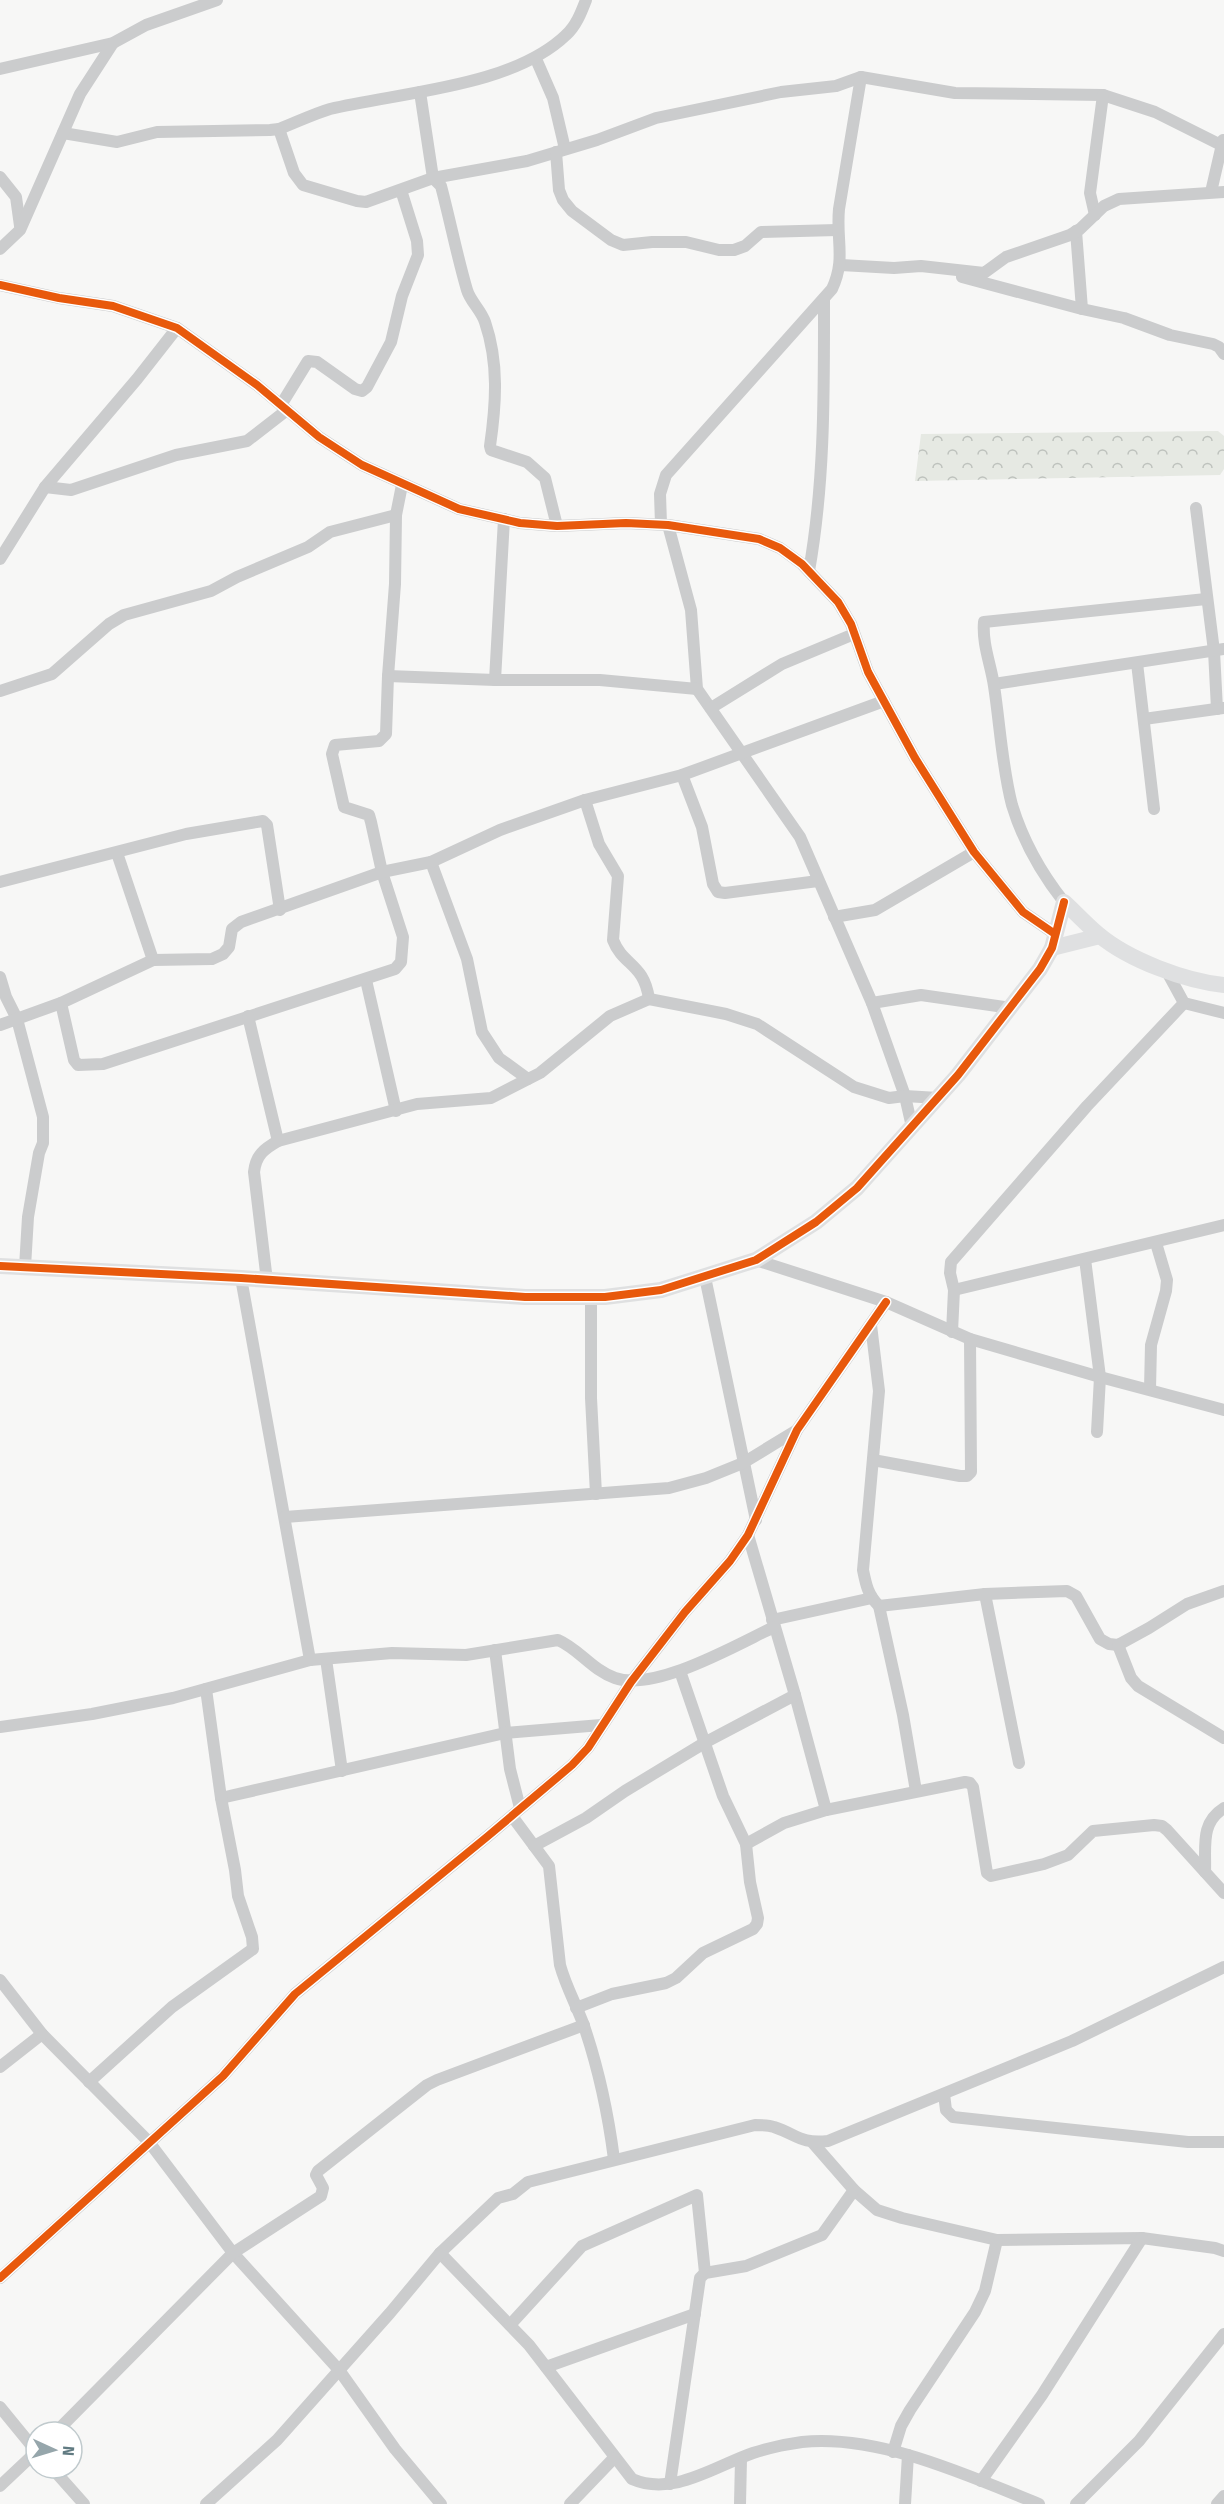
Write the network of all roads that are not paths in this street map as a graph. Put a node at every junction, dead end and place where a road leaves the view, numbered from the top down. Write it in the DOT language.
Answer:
graph roads {
  1 [pos="217,0"];
  2 [pos="586,0"];
  3 [pos="113,43"];
  4 [pos="536,58"];
  5 [pos="0,69"];
  6 [pos="861,77"];
  7 [pos="420,92"];
  8 [pos="1103,95"];
  9 [pos="279,129"];
  10 [pos="63,134"];
  11 [pos="1222,142"];
  12 [pos="561,150"];
  13 [pos="0,177"];
  14 [pos="433,178"];
  15 [pos="401,190"];
  16 [pos="1211,192"];
  17 [pos="1224,192"];
  18 [pos="1095,215"];
  19 [pos="20,230"];
  20 [pos="837,230"];
  21 [pos="1076,231"];
  22 [pos="0,249"];
  23 [pos="841,265"];
  24 [pos="921,266"];
  25 [pos="0,285"];
  26 [pos="824,298"];
  27 [pos="1082,309"];
  28 [pos="177,328"];
  29 [pos="1224,354"];
  30 [pos="284,407"];
  31 [pos="402,485"];
  32 [pos="45,487"];
  33 [pos="1196,508"];
  34 [pos="396,515"];
  35 [pos="504,519"];
  36 [pos="664,525"];
  37 [pos="557,526"];
  38 [pos="0,559"];
  39 [pos="810,572"];
  40 [pos="1206,598"];
  41 [pos="854,634"];
  42 [pos="1219,650"];
  43 [pos="1137,663"];
  44 [pos="388,676"];
  45 [pos="495,680"];
  46 [pos="994,684"];
  47 [pos="698,689"];
  48 [pos="0,691"];
  49 [pos="884,701"];
  50 [pos="711,708"];
  51 [pos="1220,709"];
  52 [pos="1144,719"];
  53 [pos="742,753"];
  54 [pos="682,775"];
  55 [pos="585,800"];
  56 [pos="1154,809"];
  57 [pos="974,852"];
  58 [pos="117,853"];
  59 [pos="431,862"];
  60 [pos="382,872"];
  61 [pos="818,881"];
  62 [pos="0,882"];
  63 [pos="1064,902"];
  64 [pos="280,910"];
  65 [pos="834,917"];
  66 [pos="1100,936"];
  67 [pos="1053,941"];
  68 [pos="153,960"];
  69 [pos="1166,970"];
  70 [pos="0,977"];
  71 [pos="366,980"];
  72 [pos="1224,985"];
  73 [pos="649,999"];
  74 [pos="60,1003"];
  75 [pos="872,1003"];
  76 [pos="1184,1003"];
  77 [pos="1011,1008"];
  78 [pos="1224,1014"];
  79 [pos="248,1016"];
  80 [pos="17,1018"];
  81 [pos="0,1025"];
  82 [pos="528,1079"];
  83 [pos="905,1096"];
  84 [pos="938,1098"];
  85 [pos="396,1111"];
  86 [pos="912,1127"];
  87 [pos="278,1141"];
  88 [pos="1224,1225"];
  89 [pos="1156,1243"];
  90 [pos="1084,1259"];
  91 [pos="756,1260"];
  92 [pos="0,1266"];
  93 [pos="25,1267"];
  94 [pos="705,1277"];
  95 [pos="241,1278"];
  96 [pos="267,1281"];
  97 [pos="954,1290"];
  98 [pos="591,1297"];
  99 [pos="886,1302"];
  100 [pos="871,1325"];
  101 [pos="952,1332"];
  102 [pos="970,1339"];
  103 [pos="1100,1377"];
  104 [pos="1150,1389"];
  105 [pos="1224,1410"];
  106 [pos="797,1430"];
  107 [pos="1097,1432"];
  108 [pos="873,1460"];
  109 [pos="743,1463"];
  110 [pos="596,1494"];
  111 [pos="285,1517"];
  112 [pos="756,1520"];
  113 [pos="748,1535"];
  114 [pos="1224,1591"];
  115 [pos="985,1594"];
  116 [pos="875,1602"];
  117 [pos="773,1624"];
  118 [pos="1118,1645"];
  119 [pos="495,1650"];
  120 [pos="326,1659"];
  121 [pos="310,1660"];
  122 [pos="680,1671"];
  123 [pos="631,1682"];
  124 [pos="206,1689"];
  125 [pos="795,1695"];
  126 [pos="601,1725"];
  127 [pos="0,1727"];
  128 [pos="506,1733"];
  129 [pos="1224,1738"];
  130 [pos="706,1742"];
  131 [pos="1019,1762"];
  132 [pos="342,1771"];
  133 [pos="916,1791"];
  134 [pos="221,1798"];
  135 [pos="1224,1808"];
  136 [pos="826,1810"];
  137 [pos="516,1812"];
  138 [pos="746,1844"];
  139 [pos="534,1846"];
  140 [pos="1205,1872"];
  141 [pos="1224,1893"];
  142 [pos="1224,1967"];
  143 [pos="0,1980"];
  144 [pos="576,2008"];
  145 [pos="584,2025"];
  146 [pos="42,2034"];
  147 [pos="0,2067"];
  148 [pos="89,2082"];
  149 [pos="944,2094"];
  150 [pos="149,2142"];
  151 [pos="1224,2142"];
  152 [pos="813,2143"];
  153 [pos="615,2159"];
  154 [pos="854,2190"];
  155 [pos="1142,2238"];
  156 [pos="996,2240"];
  157 [pos="1224,2251"];
  158 [pos="232,2253"];
  159 [pos="440,2253"];
  160 [pos="705,2273"];
  161 [pos="0,2278"];
  162 [pos="695,2314"];
  163 [pos="510,2325"];
  164 [pos="1224,2334"];
  165 [pos="546,2367"];
  166 [pos="339,2370"];
  167 [pos="0,2407"];
  168 [pos="68,2420"];
  169 [pos="24,2436"];
  170 [pos="893,2452"];
  171 [pos="908,2455"];
  172 [pos="614,2458"];
  173 [pos="741,2458"];
  174 [pos="24,2463"];
  175 [pos="63,2480"];
  176 [pos="981,2481"];
  177 [pos="670,2484"];
  178 [pos="0,2486"];
  179 [pos="1224,2496"];
  180 [pos="434,2502"];
  181 [pos="84,2504"];
  182 [pos="206,2504"];
  183 [pos="570,2504"];
  184 [pos="740,2504"];
  185 [pos="905,2504"];
  186 [pos="1039,2504"];
  187 [pos="1076,2504"];
  188 [pos="1216,2504"];
  1 -- 3 [label="street"];
  2 -- 4 [label="street"];
  3 -- 5 [label="street"];
  3 -- 10 [label="street"];
  4 -- 7 [label="street"];
  4 -- 12 [label="street"];
  6 -- 8 [label="street"];
  6 -- 12 [label="street"];
  6 -- 20 [label="street"];
  7 -- 9 [label="street"];
  7 -- 14 [label="street"];
  8 -- 11 [label="street"];
  8 -- 18 [label="street"];
  9 -- 10 [label="street"];
  9 -- 15 [label="street"];
  10 -- 19 [label="street"];
  11 -- 16 [label="street"];
  12 -- 14 [label="street"];
  12 -- 20 [label="street"];
  13 -- 19 [label="street"];
  14 -- 15 [label="street"];
  14 -- 37 [label="street"];
  15 -- 30 [label="street"];
  16 -- 17 [label="street"];
  16 -- 18 [label="street"];
  18 -- 21 [label="street"];
  19 -- 22 [label="street"];
  20 -- 23 [label="street"];
  21 -- 24 [label="street"];
  21 -- 27 [label="street"];
  23 -- 24 [label="street"];
  23 -- 26 [label="street"];
  24 -- 27 [label="street"];
  25 -- 28 [label="street"];
  26 -- 36 [label="street"];
  26 -- 39 [label="street"];
  27 -- 29 [label="street"];
  28 -- 30 [label="street"];
  28 -- 32 [label="street"];
  30 -- 31 [label="street"];
  30 -- 32 [label="street"];
  31 -- 34 [label="street"];
  31 -- 35 [label="street"];
  32 -- 38 [label="street"];
  33 -- 40 [label="street"];
  34 -- 44 [label="street"];
  34 -- 48 [label="street"];
  35 -- 37 [label="street"];
  35 -- 45 [label="street"];
  36 -- 37 [label="street"];
  36 -- 39 [label="street"];
  36 -- 47 [label="street"];
  39 -- 41 [label="street"];
  40 -- 42 [label="street"];
  40 -- 46 [label="street"];
  41 -- 49 [label="street"];
  41 -- 50 [label="street"];
  42 -- 43 [label="street"];
  42 -- 51 [label="street"];
  43 -- 46 [label="street"];
  43 -- 52 [label="street"];
  44 -- 45 [label="street"];
  44 -- 60 [label="street"];
  45 -- 47 [label="street"];
  46 -- 63 [label="street"];
  47 -- 50 [label="street"];
  49 -- 53 [label="street"];
  49 -- 57 [label="street"];
  50 -- 53 [label="street"];
  51 -- 52 [label="street"];
  52 -- 56 [label="street"];
  53 -- 54 [label="street"];
  53 -- 61 [label="street"];
  54 -- 55 [label="street"];
  54 -- 61 [label="street"];
  55 -- 59 [label="street"];
  55 -- 73 [label="street"];
  57 -- 65 [label="street"];
  57 -- 67 [label="street"];
  58 -- 62 [label="street"];
  58 -- 64 [label="street"];
  58 -- 68 [label="street"];
  59 -- 60 [label="street"];
  59 -- 82 [label="street"];
  60 -- 64 [label="street"];
  60 -- 71 [label="street"];
  61 -- 65 [label="street"];
  63 -- 66 [label="street"];
  63 -- 67 [label="street"];
  64 -- 68 [label="street"];
  65 -- 75 [label="street"];
  66 -- 67 [label="street"];
  66 -- 69 [label="street"];
  67 -- 77 [label="street"];
  68 -- 74 [label="street"];
  69 -- 72 [label="street"];
  69 -- 76 [label="street"];
  70 -- 80 [label="street"];
  71 -- 79 [label="street"];
  71 -- 85 [label="street"];
  73 -- 82 [label="street"];
  73 -- 83 [label="street"];
  74 -- 79 [label="street"];
  74 -- 80 [label="street"];
  75 -- 77 [label="street"];
  75 -- 83 [label="street"];
  76 -- 78 [label="street"];
  76 -- 97 [label="street"];
  77 -- 84 [label="street"];
  79 -- 87 [label="street"];
  80 -- 81 [label="street"];
  80 -- 93 [label="street"];
  82 -- 85 [label="street"];
  83 -- 84 [label="street"];
  83 -- 86 [label="street"];
  84 -- 86 [label="street"];
  85 -- 87 [label="street"];
  86 -- 91 [label="street"];
  87 -- 96 [label="street"];
  88 -- 89 [label="street"];
  89 -- 90 [label="street"];
  89 -- 104 [label="street"];
  90 -- 97 [label="street"];
  90 -- 103 [label="street"];
  91 -- 94 [label="street"];
  91 -- 99 [label="street"];
  92 -- 93 [label="street"];
  93 -- 95 [label="street"];
  94 -- 98 [label="street"];
  94 -- 109 [label="street"];
  95 -- 96 [label="street"];
  95 -- 111 [label="street"];
  96 -- 98 [label="street"];
  97 -- 101 [label="street"];
  98 -- 110 [label="street"];
  99 -- 100 [label="street"];
  99 -- 101 [label="street"];
  100 -- 106 [label="street"];
  100 -- 108 [label="street"];
  101 -- 102 [label="street"];
  102 -- 103 [label="street"];
  102 -- 108 [label="street"];
  103 -- 104 [label="street"];
  103 -- 107 [label="street"];
  104 -- 105 [label="street"];
  106 -- 109 [label="street"];
  106 -- 112 [label="street"];
  108 -- 116 [label="street"];
  109 -- 110 [label="street"];
  109 -- 112 [label="street"];
  110 -- 111 [label="street"];
  111 -- 121 [label="street"];
  112 -- 113 [label="street"];
  113 -- 117 [label="street"];
  113 -- 123 [label="street"];
  114 -- 118 [label="street"];
  115 -- 116 [label="street"];
  115 -- 118 [label="street"];
  115 -- 131 [label="street"];
  116 -- 117 [label="street"];
  116 -- 133 [label="street"];
  117 -- 122 [label="street"];
  117 -- 125 [label="street"];
  118 -- 129 [label="street"];
  119 -- 120 [label="street"];
  119 -- 123 [label="street"];
  119 -- 128 [label="street"];
  120 -- 121 [label="street"];
  120 -- 132 [label="street"];
  121 -- 124 [label="street"];
  122 -- 123 [label="street"];
  122 -- 130 [label="street"];
  123 -- 126 [label="street"];
  124 -- 127 [label="street"];
  124 -- 134 [label="street"];
  125 -- 130 [label="street"];
  125 -- 136 [label="street"];
  126 -- 128 [label="street"];
  126 -- 137 [label="street"];
  128 -- 132 [label="street"];
  128 -- 137 [label="street"];
  130 -- 138 [label="street"];
  130 -- 139 [label="street"];
  132 -- 134 [label="street"];
  133 -- 136 [label="street"];
  133 -- 140 [label="street"];
  134 -- 148 [label="street"];
  135 -- 140 [label="street"];
  136 -- 138 [label="street"];
  137 -- 139 [label="street"];
  137 -- 150 [label="street"];
  138 -- 144 [label="street"];
  139 -- 144 [label="street"];
  140 -- 141 [label="street"];
  142 -- 149 [label="street"];
  143 -- 146 [label="street"];
  144 -- 145 [label="street"];
  145 -- 153 [label="street"];
  145 -- 158 [label="street"];
  146 -- 147 [label="street"];
  146 -- 148 [label="street"];
  148 -- 150 [label="street"];
  149 -- 151 [label="street"];
  149 -- 152 [label="street"];
  150 -- 158 [label="street"];
  150 -- 161 [label="street"];
  152 -- 153 [label="street"];
  152 -- 154 [label="street"];
  153 -- 159 [label="street"];
  154 -- 156 [label="street"];
  154 -- 160 [label="street"];
  155 -- 156 [label="street"];
  155 -- 157 [label="street"];
  155 -- 176 [label="street"];
  156 -- 170 [label="street"];
  158 -- 166 [label="street"];
  158 -- 168 [label="street"];
  159 -- 163 [label="street"];
  159 -- 166 [label="street"];
  160 -- 162 [label="street"];
  160 -- 163 [label="street"];
  162 -- 165 [label="street"];
  162 -- 177 [label="street"];
  163 -- 165 [label="street"];
  164 -- 187 [label="street"];
  165 -- 172 [label="street"];
  166 -- 180 [label="street"];
  166 -- 182 [label="street"];
  167 -- 169 [label="street"];
  170 -- 171 [label="street"];
  170 -- 173 [label="street"];
  171 -- 176 [label="street"];
  171 -- 185 [label="street"];
  172 -- 177 [label="street"];
  172 -- 183 [label="street"];
  173 -- 177 [label="street"];
  173 -- 184 [label="street"];
  174 -- 178 [label="street"];
  175 -- 181 [label="street"];
  176 -- 186 [label="street"];
  179 -- 188 [label="street"];
}
